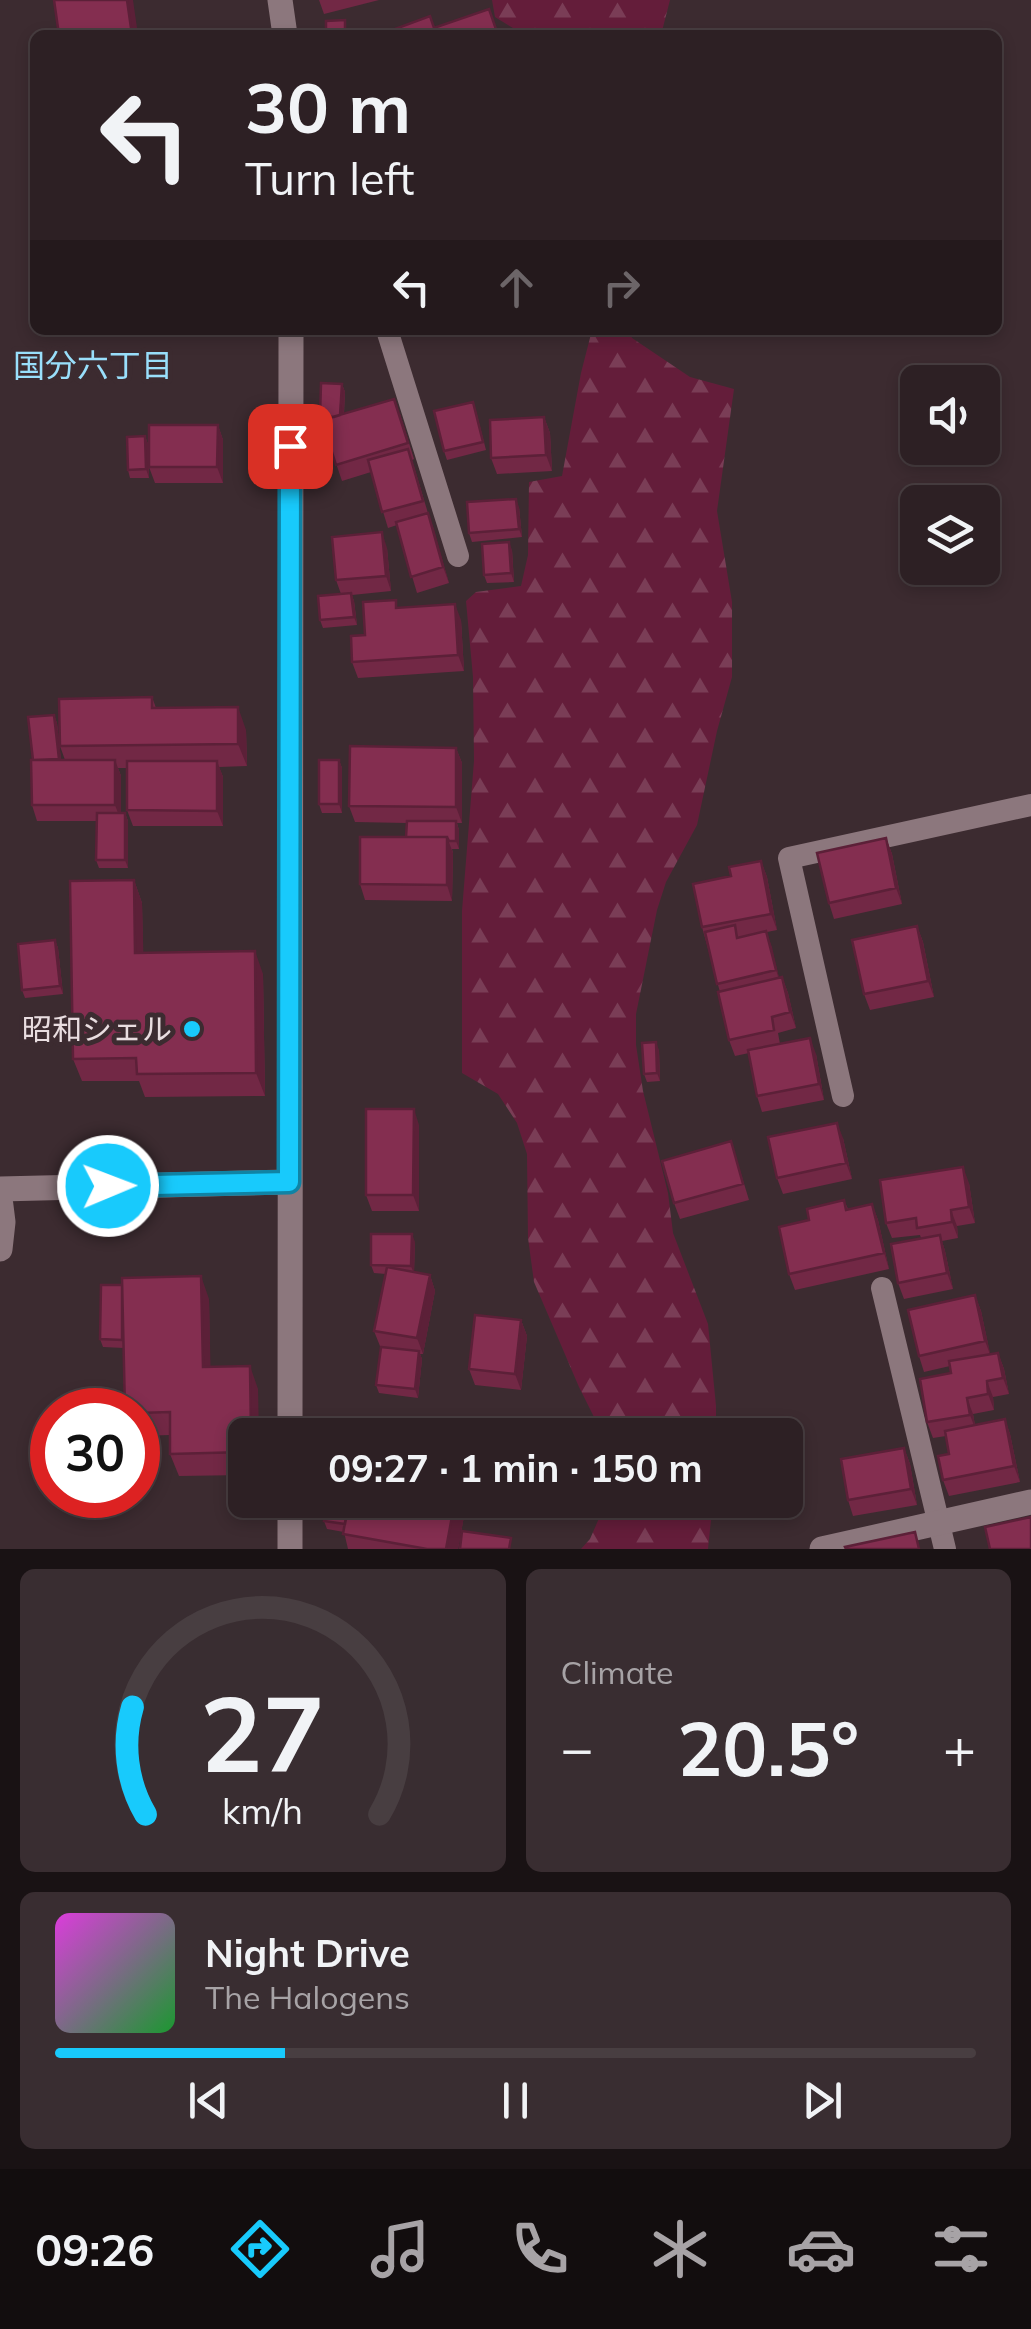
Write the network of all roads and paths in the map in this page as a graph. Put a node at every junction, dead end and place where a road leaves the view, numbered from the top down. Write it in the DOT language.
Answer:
graph roads {
  1 [pos="280,0"];
  2 [pos="284,30"];
  3 [pos="291,335"];
  4 [pos="390,335"];
  5 [pos="458,556"];
  6 [pos="1031,805"];
  7 [pos="843,1096"];
  8 [pos="289,1182"];
  9 [pos="0,1189"];
  10 [pos="0,1198"];
  11 [pos="0,1249"];
  12 [pos="882,1288"];
  13 [pos="290,1418"];
  14 [pos="1031,1502"];
  15 [pos="290,1518"];
  16 [pos="939,1522"];
  17 [pos="290,1549"];
  18 [pos="822,1549"];
  19 [pos="945,1549"];
  1 -- 2 [label="street"];
  3 -- 8 [label="street"];
  4 -- 5 [label="lane"];
  6 -- 7 [label="lane"];
  8 -- 9 [label="street"];
  8 -- 13 [label="street"];
  10 -- 11 [label="street"];
  12 -- 16 [label="lane"];
  14 -- 16 [label="street"];
  15 -- 17 [label="street"];
  16 -- 18 [label="street"];
  16 -- 19 [label="lane"];
}
